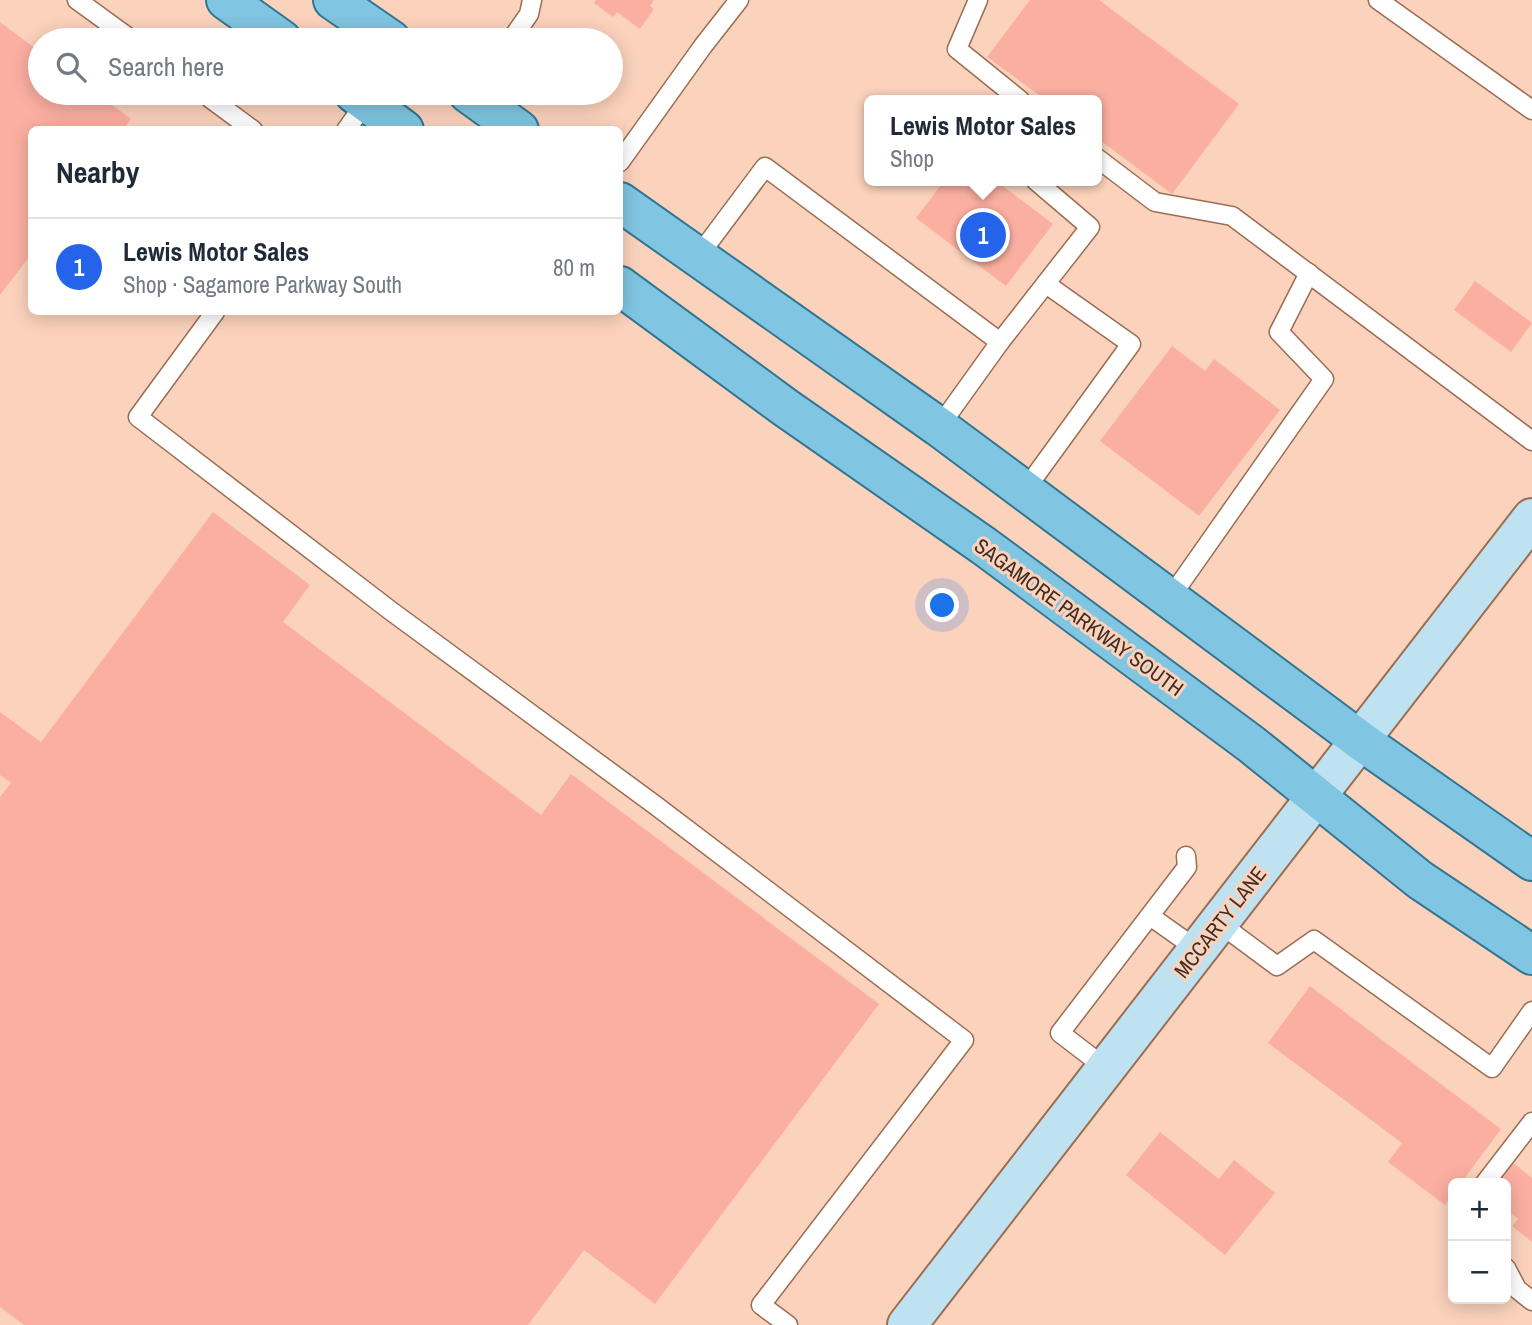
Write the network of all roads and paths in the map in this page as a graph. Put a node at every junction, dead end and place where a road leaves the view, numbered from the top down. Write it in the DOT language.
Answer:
graph roads {
  1 [pos="76,0"];
  2 [pos="226,0"];
  3 [pos="332,0"];
  4 [pos="532,0"];
  5 [pos="739,0"];
  6 [pos="978,0"];
  7 [pos="1378,0"];
  8 [pos="115,28"];
  9 [pos="265,28"];
  10 [pos="373,28"];
  11 [pos="519,28"];
  12 [pos="1014,95"];
  13 [pos="220,105"];
  14 [pos="485,105"];
  15 [pos="355,108"];
  16 [pos="1532,110"];
  17 [pos="248,126"];
  18 [pos="395,126"];
  19 [pos="514,126"];
  20 [pos="623,158"];
  21 [pos="1102,162"];
  22 [pos="1042,186"];
  23 [pos="623,204"];
  24 [pos="697,258"];
  25 [pos="1309,274"];
  26 [pos="1046,284"];
  27 [pos="623,288"];
  28 [pos="213,315"];
  29 [pos="1000,342"];
  30 [pos="939,427"];
  31 [pos="1532,442"];
  32 [pos="1025,490"];
  33 [pos="1532,518"];
  34 [pos="1170,598"];
  35 [pos="1361,741"];
  36 [pos="1317,798"];
  37 [pos="1186,856"];
  38 [pos="1532,861"];
  39 [pos="1150,916"];
  40 [pos="1209,937"];
  41 [pos="1532,955"];
  42 [pos="1532,1011"];
  43 [pos="1107,1069"];
  44 [pos="1532,1122"];
  45 [pos="1489,1178"];
  46 [pos="1511,1278"];
  47 [pos="1532,1301"];
  48 [pos="788,1325"];
  49 [pos="907,1325"];
  1 -- 8 [label="lane"];
  2 -- 9 [label="main road"];
  3 -- 10 [label="main road"];
  4 -- 11 [label="lane"];
  5 -- 20 [label="lane"];
  6 -- 12 [label="lane"];
  7 -- 16 [label="lane"];
  13 -- 17 [label="lane"];
  14 -- 19 [label="main road"];
  15 -- 18 [label="main road"];
  21 -- 25 [label="lane"];
  22 -- 26 [label="lane"];
  23 -- 24 [label="main road"];
  24 -- 29 [label="lane"];
  24 -- 30 [label="main road"];
  25 -- 31 [label="lane"];
  25 -- 34 [label="lane"];
  26 -- 29 [label="lane"];
  26 -- 32 [label="lane"];
  27 -- 36 [label="main road, SAGAMORE PARKWAY SOUTH"];
  28 -- 48 [label="lane"];
  29 -- 30 [label="lane"];
  30 -- 32 [label="main road"];
  32 -- 34 [label="main road"];
  33 -- 35 [label="main road, MCCARTY LANE"];
  34 -- 35 [label="main road"];
  35 -- 36 [label="main road, MCCARTY LANE"];
  35 -- 38 [label="main road"];
  36 -- 40 [label="main road, MCCARTY LANE"];
  36 -- 41 [label="main road, SAGAMORE PARKWAY SOUTH"];
  37 -- 39 [label="lane"];
  39 -- 40 [label="lane"];
  39 -- 43 [label="lane"];
  40 -- 42 [label="lane"];
  40 -- 43 [label="main road, MCCARTY LANE"];
  43 -- 49 [label="main road, MCCARTY LANE"];
  44 -- 45 [label="lane"];
  46 -- 47 [label="lane"];
}
